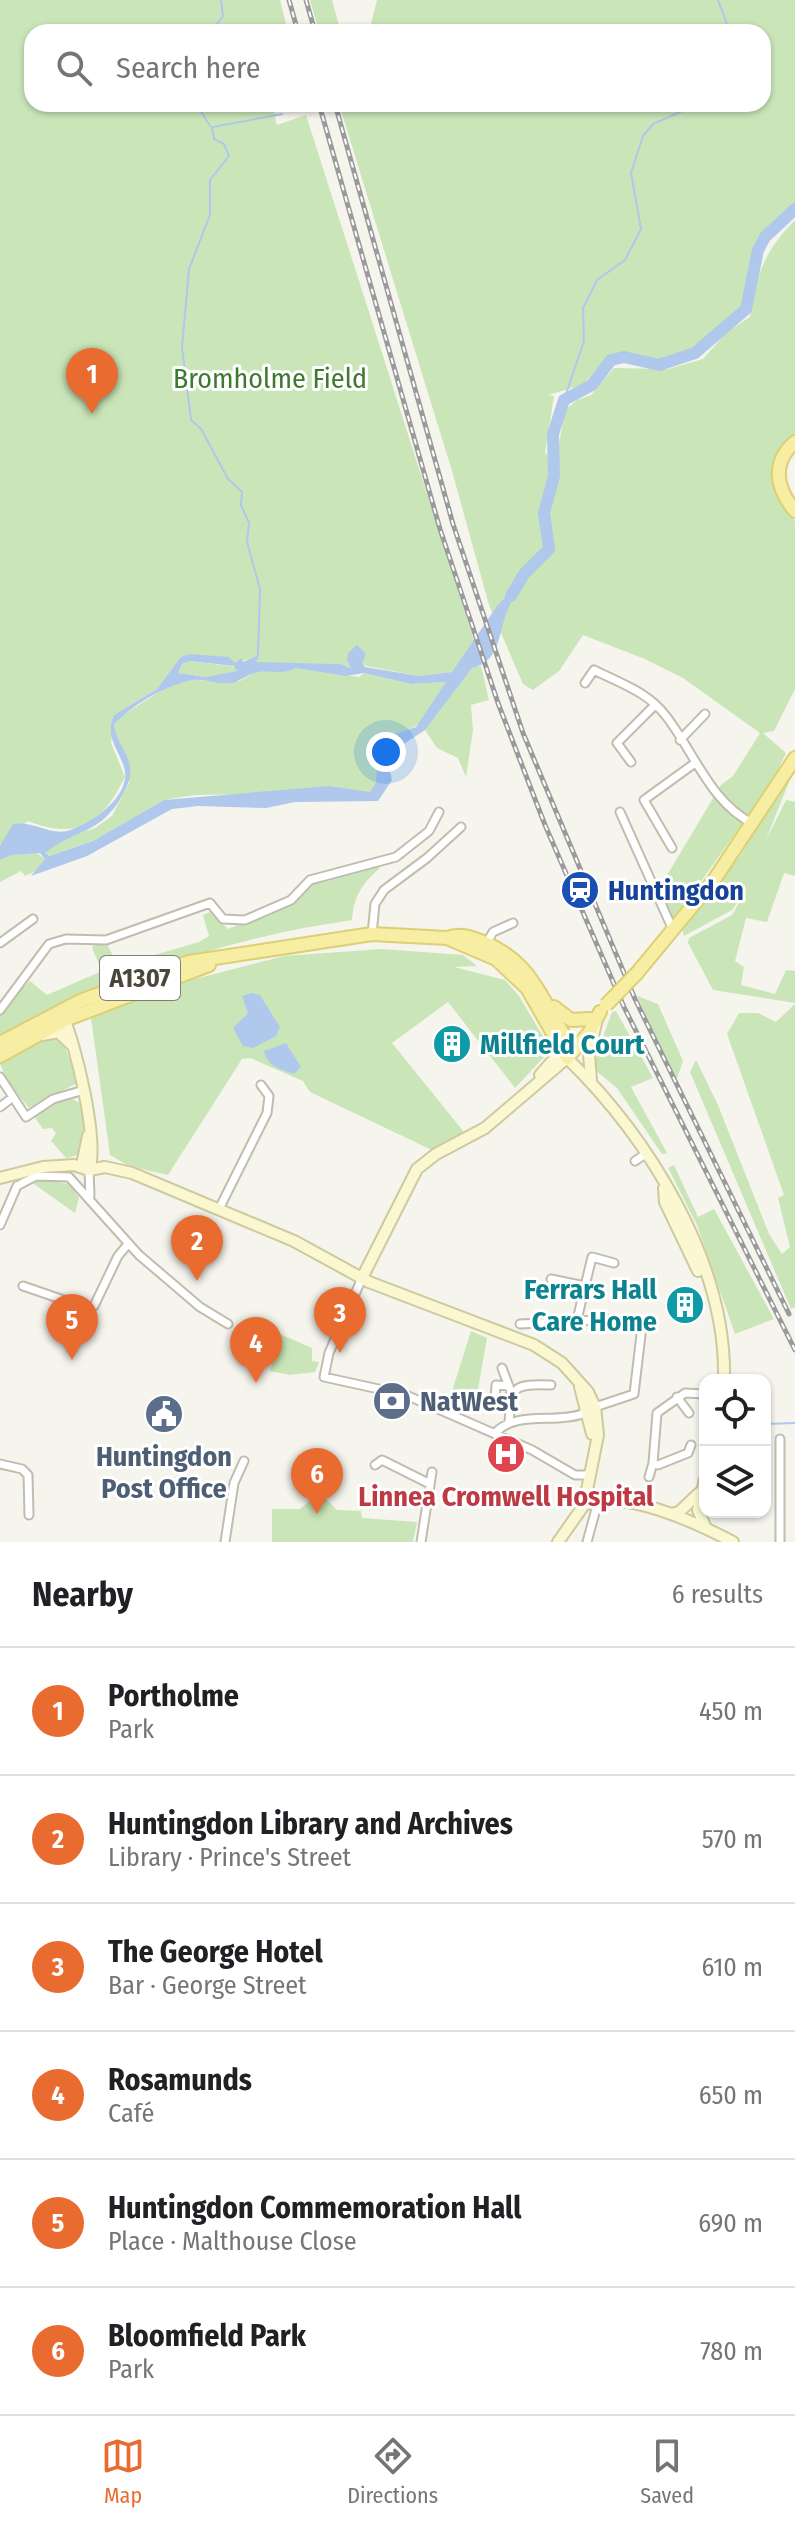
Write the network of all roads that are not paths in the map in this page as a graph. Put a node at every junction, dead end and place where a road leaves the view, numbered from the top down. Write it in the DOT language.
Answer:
graph roads {
  1 [pos="795,442"];
  2 [pos="795,511"];
  3 [pos="586,663"];
  4 [pos="594,670"];
  5 [pos="585,683"];
  6 [pos="655,705"];
  7 [pos="705,714"];
  8 [pos="680,740"];
  9 [pos="794,760"];
  10 [pos="631,762"];
  11 [pos="695,763"];
  12 [pos="439,812"];
  13 [pos="620,812"];
  14 [pos="754,824"];
  15 [pos="461,827"];
  16 [pos="672,848"];
  17 [pos="33,919"];
  18 [pos="513,923"];
  19 [pos="674,931"];
  20 [pos="372,934"];
  21 [pos="488,942"];
  22 [pos="0,943"];
  23 [pos="548,1002"];
  24 [pos="0,1010"];
  25 [pos="598,1014"];
  26 [pos="63,1016"];
  27 [pos="32,1039"];
  28 [pos="0,1043"];
  29 [pos="74,1047"];
  30 [pos="568,1050"];
  31 [pos="0,1056"];
  32 [pos="590,1074"];
  33 [pos="0,1077"];
  34 [pos="261,1085"];
  35 [pos="84,1090"];
  36 [pos="13,1097"];
  37 [pos="0,1107"];
  38 [pos="647,1153"];
  39 [pos="635,1161"];
  40 [pos="89,1170"];
  41 [pos="1,1177"];
  42 [pos="69,1177"];
  43 [pos="17,1186"];
  44 [pos="90,1196"];
  45 [pos="219,1209"];
  46 [pos="0,1225"];
  47 [pos="128,1244"];
  48 [pos="374,1255"];
  49 [pos="614,1263"];
  50 [pos="363,1278"];
  51 [pos="551,1279"];
  52 [pos="23,1286"];
  53 [pos="585,1286"];
  54 [pos="387,1287"];
  55 [pos="577,1320"];
  56 [pos="228,1324"];
  57 [pos="520,1324"];
  58 [pos="502,1368"];
  59 [pos="723,1374"];
  60 [pos="578,1381"];
  61 [pos="551,1385"];
  62 [pos="510,1389"];
  63 [pos="699,1394"];
  64 [pos="495,1397"];
  65 [pos="677,1397"];
  66 [pos="595,1407"];
  67 [pos="689,1413"];
  68 [pos="582,1414"];
  69 [pos="571,1418"];
  70 [pos="509,1422"];
  71 [pos="573,1429"];
  72 [pos="495,1433"];
  73 [pos="780,1439"];
  74 [pos="691,1445"];
  75 [pos="244,1461"];
  76 [pos="653,1463"];
  77 [pos="0,1464"];
  78 [pos="375,1465"];
  79 [pos="593,1470"];
  80 [pos="432,1472"];
  81 [pos="649,1477"];
  82 [pos="430,1484"];
  83 [pos="795,1489"];
  84 [pos="699,1490"];
  85 [pos="783,1490"];
  86 [pos="607,1499"];
  87 [pos="590,1507"];
  88 [pos="669,1514"];
  89 [pos="29,1515"];
  90 [pos="702,1518"];
  91 [pos="706,1528"];
  92 [pos="225,1542"];
  93 [pos="421,1542"];
  94 [pos="558,1542"];
  95 [pos="587,1542"];
  96 [pos="733,1542"];
  97 [pos="780,1542"];
  1 -- 2 [label="main road"];
  3 -- 4 [label="street"];
  4 -- 5 [label="street"];
  4 -- 6 [label="street"];
  6 -- 8 [label="street"];
  6 -- 10 [label="street"];
  7 -- 8 [label="street"];
  8 -- 11 [label="street"];
  9 -- 14 [label="main road"];
  11 -- 14 [label="street"];
  11 -- 16 [label="street"];
  12 -- 24 [label="street"];
  13 -- 19 [label="street"];
  14 -- 19 [label="main road"];
  15 -- 20 [label="street"];
  17 -- 22 [label="street"];
  18 -- 21 [label="street"];
  19 -- 25 [label="main road, bridge"];
  20 -- 21 [label="main road, A1307"];
  20 -- 26 [label="main road, A1307"];
  21 -- 23 [label="main road, A1307"];
  21 -- 30 [label="main road, A1307"];
  23 -- 25 [label="main road, A1307"];
  23 -- 30 [label="main road"];
  25 -- 30 [label="main road"];
  25 -- 32 [label="main road"];
  26 -- 27 [label="main road, A1307"];
  26 -- 28 [label="main road, A1307"];
  26 -- 29 [label="main road"];
  27 -- 29 [label="main road"];
  27 -- 31 [label="main road, A1307"];
  29 -- 35 [label="main road"];
  30 -- 32 [label="main road"];
  30 -- 48 [label="main road"];
  32 -- 38 [label="main road"];
  33 -- 36 [label="street"];
  34 -- 45 [label="street"];
  35 -- 36 [label="street"];
  35 -- 40 [label="main road"];
  36 -- 37 [label="street"];
  38 -- 39 [label="street"];
  38 -- 59 [label="main road"];
  40 -- 41 [label="main road"];
  40 -- 42 [label="street"];
  40 -- 44 [label="street"];
  40 -- 45 [label="main road"];
  41 -- 43 [label="street"];
  42 -- 43 [label="street"];
  42 -- 44 [label="street"];
  43 -- 46 [label="street"];
  44 -- 47 [label="street"];
  45 -- 50 [label="main road"];
  47 -- 52 [label="street"];
  47 -- 56 [label="street"];
  48 -- 50 [label="main road"];
  48 -- 54 [label="main road"];
  49 -- 53 [label="street"];
  50 -- 54 [label="main road"];
  50 -- 72 [label="street"];
  51 -- 53 [label="street"];
  53 -- 55 [label="street"];
  54 -- 60 [label="main road"];
  55 -- 57 [label="street"];
  55 -- 66 [label="street"];
  58 -- 62 [label="street"];
  60 -- 66 [label="main road"];
  60 -- 79 [label="main road"];
  61 -- 62 [label="street"];
  62 -- 64 [label="street"];
  62 -- 70 [label="street"];
  63 -- 65 [label="street"];
  65 -- 67 [label="street"];
  65 -- 76 [label="street"];
  66 -- 79 [label="main road"];
  68 -- 69 [label="street"];
  69 -- 70 [label="street"];
  69 -- 71 [label="street"];
  70 -- 72 [label="street"];
  72 -- 79 [label="street"];
  73 -- 85 [label="street"];
  74 -- 76 [label="street"];
  75 -- 92 [label="street"];
  76 -- 81 [label="street"];
  77 -- 89 [label="street"];
  78 -- 82 [label="street"];
  79 -- 86 [label="main road"];
  79 -- 87 [label="main road"];
  80 -- 82 [label="street"];
  82 -- 93 [label="street"];
  83 -- 85 [label="street"];
  84 -- 88 [label="main road"];
  85 -- 97 [label="street"];
  86 -- 87 [label="main road"];
  86 -- 88 [label="main road"];
  87 -- 94 [label="main road"];
  87 -- 95 [label="street"];
  88 -- 91 [label="main road"];
  90 -- 91 [label="main road"];
  91 -- 96 [label="main road"];
}
